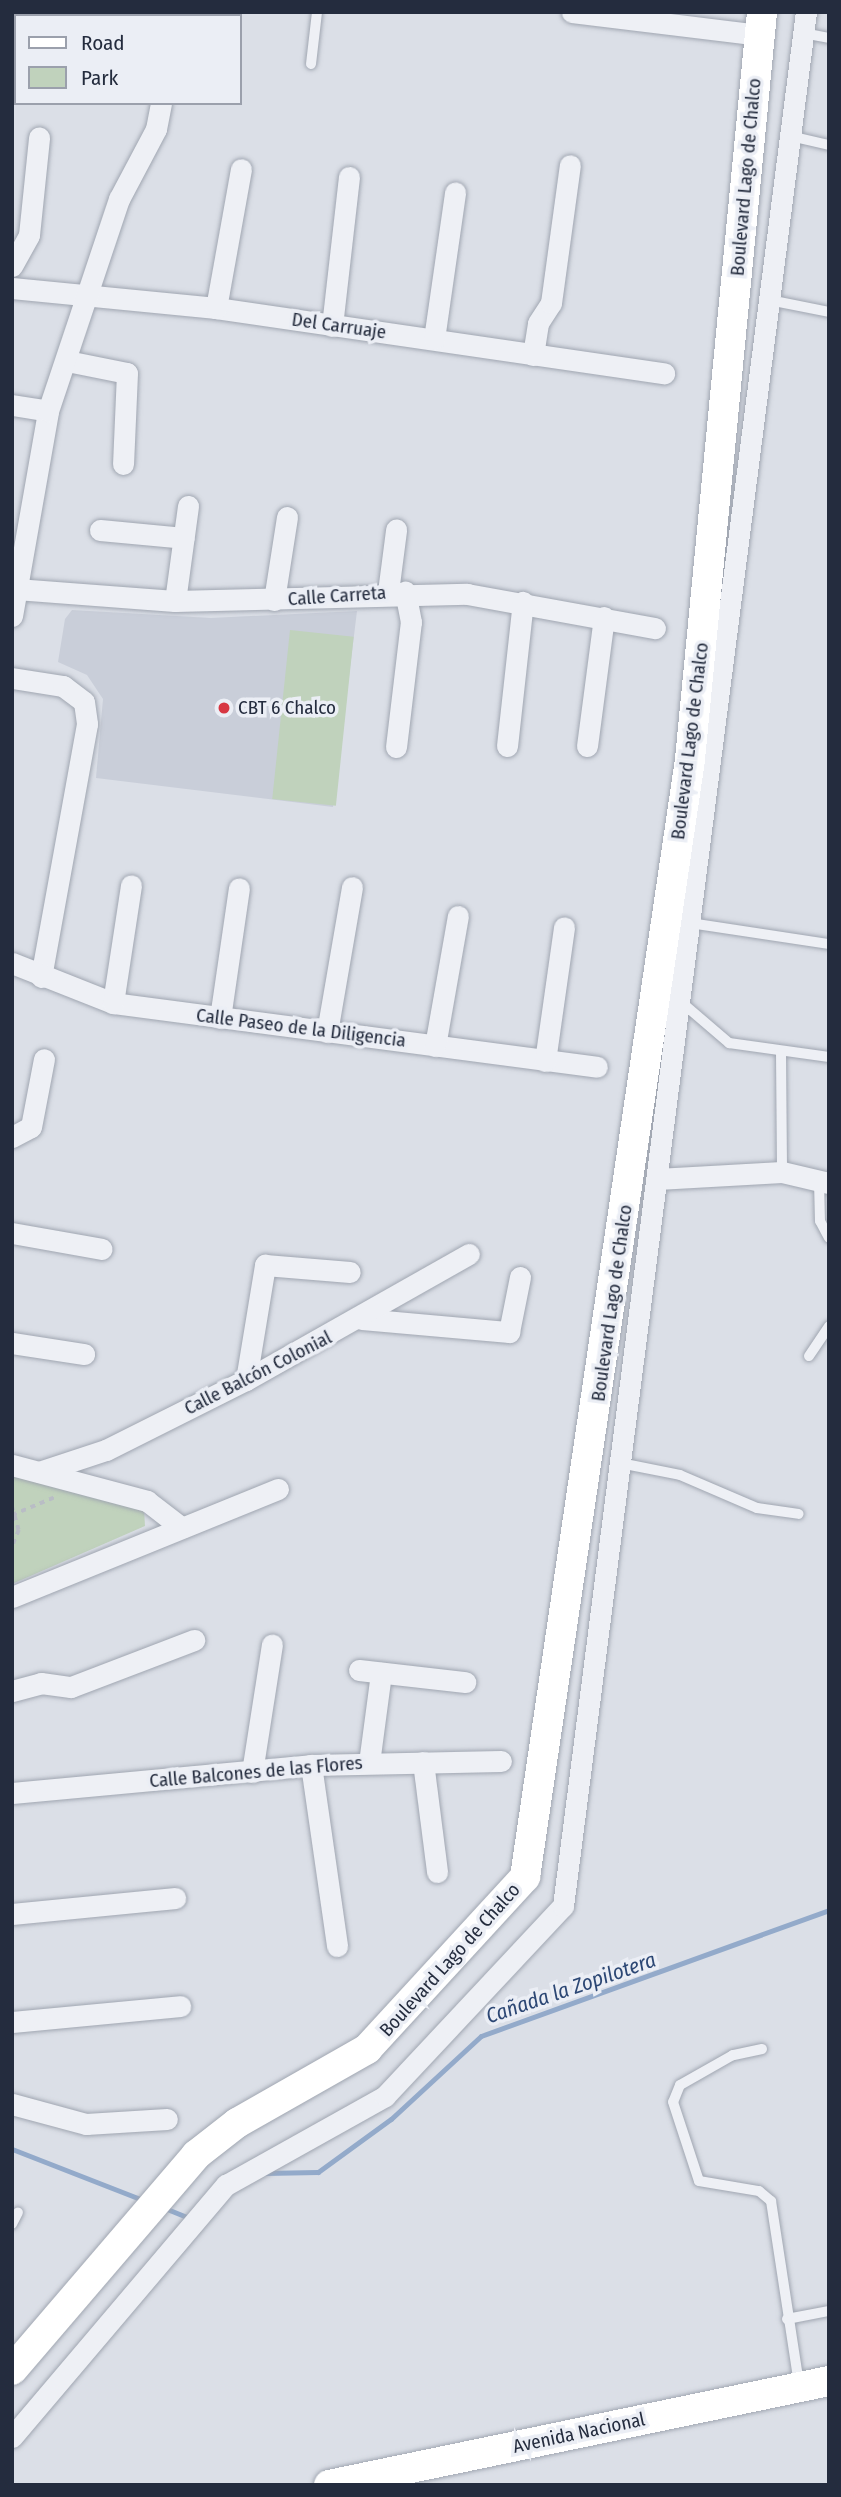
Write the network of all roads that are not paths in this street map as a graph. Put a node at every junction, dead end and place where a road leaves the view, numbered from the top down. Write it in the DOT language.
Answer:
graph roads {
  1 [pos="317,12"];
  2 [pos="572,12"];
  3 [pos="804,23"];
  4 [pos="761,24"];
  5 [pos="829,38"];
  6 [pos="311,64"];
  7 [pos="162,105"];
  8 [pos="790,136"];
  9 [pos="39,138"];
  10 [pos="829,145"];
  11 [pos="570,164"];
  12 [pos="241,169"];
  13 [pos="349,177"];
  14 [pos="455,193"];
  15 [pos="12,266"];
  16 [pos="12,288"];
  17 [pos="87,295"];
  18 [pos="769,300"];
  19 [pos="216,308"];
  20 [pos="829,312"];
  21 [pos="332,326"];
  22 [pos="434,339"];
  23 [pos="533,355"];
  24 [pos="67,361"];
  25 [pos="664,373"];
  26 [pos="12,405"];
  27 [pos="48,411"];
  28 [pos="123,464"];
  29 [pos="188,506"];
  30 [pos="287,517"];
  31 [pos="100,530"];
  32 [pos="396,530"];
  33 [pos="184,538"];
  34 [pos="16,589"];
  35 [pos="396,592"];
  36 [pos="275,600"];
  37 [pos="175,601"];
  38 [pos="523,602"];
  39 [pos="12,616"];
  40 [pos="604,617"];
  41 [pos="655,628"];
  42 [pos="12,678"];
  43 [pos="507,746"];
  44 [pos="587,746"];
  45 [pos="396,747"];
  46 [pos="131,885"];
  47 [pos="352,887"];
  48 [pos="239,888"];
  49 [pos="458,916"];
  50 [pos="690,923"];
  51 [pos="564,927"];
  52 [pos="829,944"];
  53 [pos="12,963"];
  54 [pos="41,977"];
  55 [pos="680,1001"];
  56 [pos="113,1003"];
  57 [pos="220,1018"];
  58 [pos="327,1031"];
  59 [pos="435,1046"];
  60 [pos="781,1054"];
  61 [pos="829,1057"];
  62 [pos="44,1059"];
  63 [pos="545,1061"];
  64 [pos="597,1067"];
  65 [pos="12,1137"];
  66 [pos="782,1172"];
  67 [pos="657,1179"];
  68 [pos="824,1182"];
  69 [pos="12,1233"];
  70 [pos="829,1238"];
  71 [pos="102,1249"];
  72 [pos="469,1254"];
  73 [pos="350,1272"];
  74 [pos="520,1277"];
  75 [pos="362,1319"];
  76 [pos="829,1326"];
  77 [pos="12,1343"];
  78 [pos="84,1354"];
  79 [pos="809,1356"];
  80 [pos="246,1380"];
  81 [pos="620,1463"];
  82 [pos="12,1465"];
  83 [pos="39,1472"];
  84 [pos="278,1489"];
  85 [pos="799,1514"];
  86 [pos="183,1528"];
  87 [pos="12,1597"];
  88 [pos="194,1640"];
  89 [pos="272,1645"];
  90 [pos="465,1682"];
  91 [pos="12,1692"];
  92 [pos="501,1761"];
  93 [pos="423,1762"];
  94 [pos="369,1763"];
  95 [pos="311,1765"];
  96 [pos="253,1772"];
  97 [pos="12,1793"];
  98 [pos="437,1872"];
  99 [pos="175,1898"];
  100 [pos="12,1914"];
  101 [pos="337,1946"];
  102 [pos="180,2006"];
  103 [pos="12,2022"];
  104 [pos="762,2049"];
  105 [pos="12,2104"];
  106 [pos="167,2119"];
  107 [pos="18,2213"];
  108 [pos="12,2224"];
  109 [pos="829,2311"];
  110 [pos="787,2319"];
  111 [pos="12,2370"];
  112 [pos="829,2381"];
  113 [pos="799,2387"];
  114 [pos="12,2437"];
  115 [pos="329,2485"];
  1 -- 6 [label="lane"];
  2 -- 4 [label="street"];
  3 -- 5 [label="lane"];
  3 -- 8 [label="street"];
  4 -- 111 [label="main road, Boulevard Lago de Chalco"];
  7 -- 17 [label="street"];
  8 -- 10 [label="lane"];
  8 -- 18 [label="street"];
  9 -- 15 [label="street"];
  11 -- 23 [label="street"];
  12 -- 19 [label="street"];
  13 -- 21 [label="street"];
  14 -- 22 [label="street"];
  16 -- 17 [label="street, Del Carruaje"];
  17 -- 19 [label="street, Del Carruaje"];
  17 -- 24 [label="street"];
  18 -- 20 [label="lane"];
  18 -- 50 [label="street"];
  19 -- 21 [label="street, Del Carruaje"];
  21 -- 22 [label="street, Del Carruaje"];
  22 -- 23 [label="street, Del Carruaje"];
  23 -- 25 [label="street, Del Carruaje"];
  24 -- 27 [label="street"];
  24 -- 28 [label="street"];
  26 -- 27 [label="street"];
  27 -- 34 [label="street"];
  29 -- 33 [label="street"];
  30 -- 36 [label="street"];
  31 -- 33 [label="street"];
  32 -- 35 [label="street"];
  33 -- 37 [label="street"];
  34 -- 37 [label="street, Calle Carreta"];
  34 -- 39 [label="street"];
  35 -- 36 [label="street, Calle Carreta"];
  35 -- 38 [label="street, Calle Carreta"];
  35 -- 45 [label="street"];
  36 -- 37 [label="street, Calle Carreta"];
  38 -- 40 [label="street, Calle Carreta"];
  38 -- 43 [label="street"];
  40 -- 41 [label="street, Calle Carreta"];
  40 -- 44 [label="street"];
  42 -- 54 [label="street"];
  46 -- 56 [label="street"];
  47 -- 58 [label="street"];
  48 -- 57 [label="street"];
  49 -- 59 [label="street"];
  50 -- 52 [label="lane"];
  50 -- 55 [label="street"];
  51 -- 63 [label="street"];
  53 -- 54 [label="street, Calle Paseo de la Diligencia"];
  54 -- 56 [label="street, Calle Paseo de la Diligencia"];
  55 -- 60 [label="lane"];
  55 -- 67 [label="street"];
  56 -- 57 [label="street, Calle Paseo de la Diligencia"];
  57 -- 58 [label="street, Calle Paseo de la Diligencia"];
  58 -- 59 [label="street, Calle Paseo de la Diligencia"];
  59 -- 63 [label="street, Calle Paseo de la Diligencia"];
  60 -- 61 [label="lane"];
  60 -- 66 [label="lane"];
  62 -- 65 [label="street"];
  63 -- 64 [label="street, Calle Paseo de la Diligencia"];
  66 -- 67 [label="street"];
  66 -- 68 [label="street"];
  67 -- 81 [label="street"];
  68 -- 70 [label="lane"];
  69 -- 71 [label="street"];
  72 -- 75 [label="street, Calle Balcón Colonial"];
  73 -- 80 [label="street"];
  74 -- 75 [label="street"];
  75 -- 80 [label="street, Calle Balcón Colonial"];
  76 -- 79 [label="lane"];
  77 -- 78 [label="street"];
  80 -- 83 [label="street, Calle Balcón Colonial"];
  81 -- 85 [label="lane"];
  81 -- 114 [label="street"];
  82 -- 83 [label="street"];
  83 -- 86 [label="street"];
  84 -- 86 [label="street"];
  86 -- 87 [label="street"];
  88 -- 91 [label="street"];
  89 -- 96 [label="street"];
  90 -- 94 [label="street"];
  92 -- 93 [label="street, Calle Balcones de las Flores"];
  93 -- 94 [label="street, Calle Balcones de las Flores"];
  93 -- 98 [label="street"];
  94 -- 95 [label="street, Calle Balcones de las Flores"];
  95 -- 96 [label="street, Calle Balcones de las Flores"];
  95 -- 101 [label="street"];
  96 -- 97 [label="street, Calle Balcones de las Flores"];
  99 -- 100 [label="street"];
  102 -- 103 [label="street"];
  104 -- 110 [label="lane"];
  105 -- 106 [label="street"];
  107 -- 108 [label="lane"];
  109 -- 110 [label="lane"];
  110 -- 113 [label="lane"];
  112 -- 113 [label="main road, Avenida Nacional"];
  113 -- 115 [label="main road, Avenida Nacional"];
}
